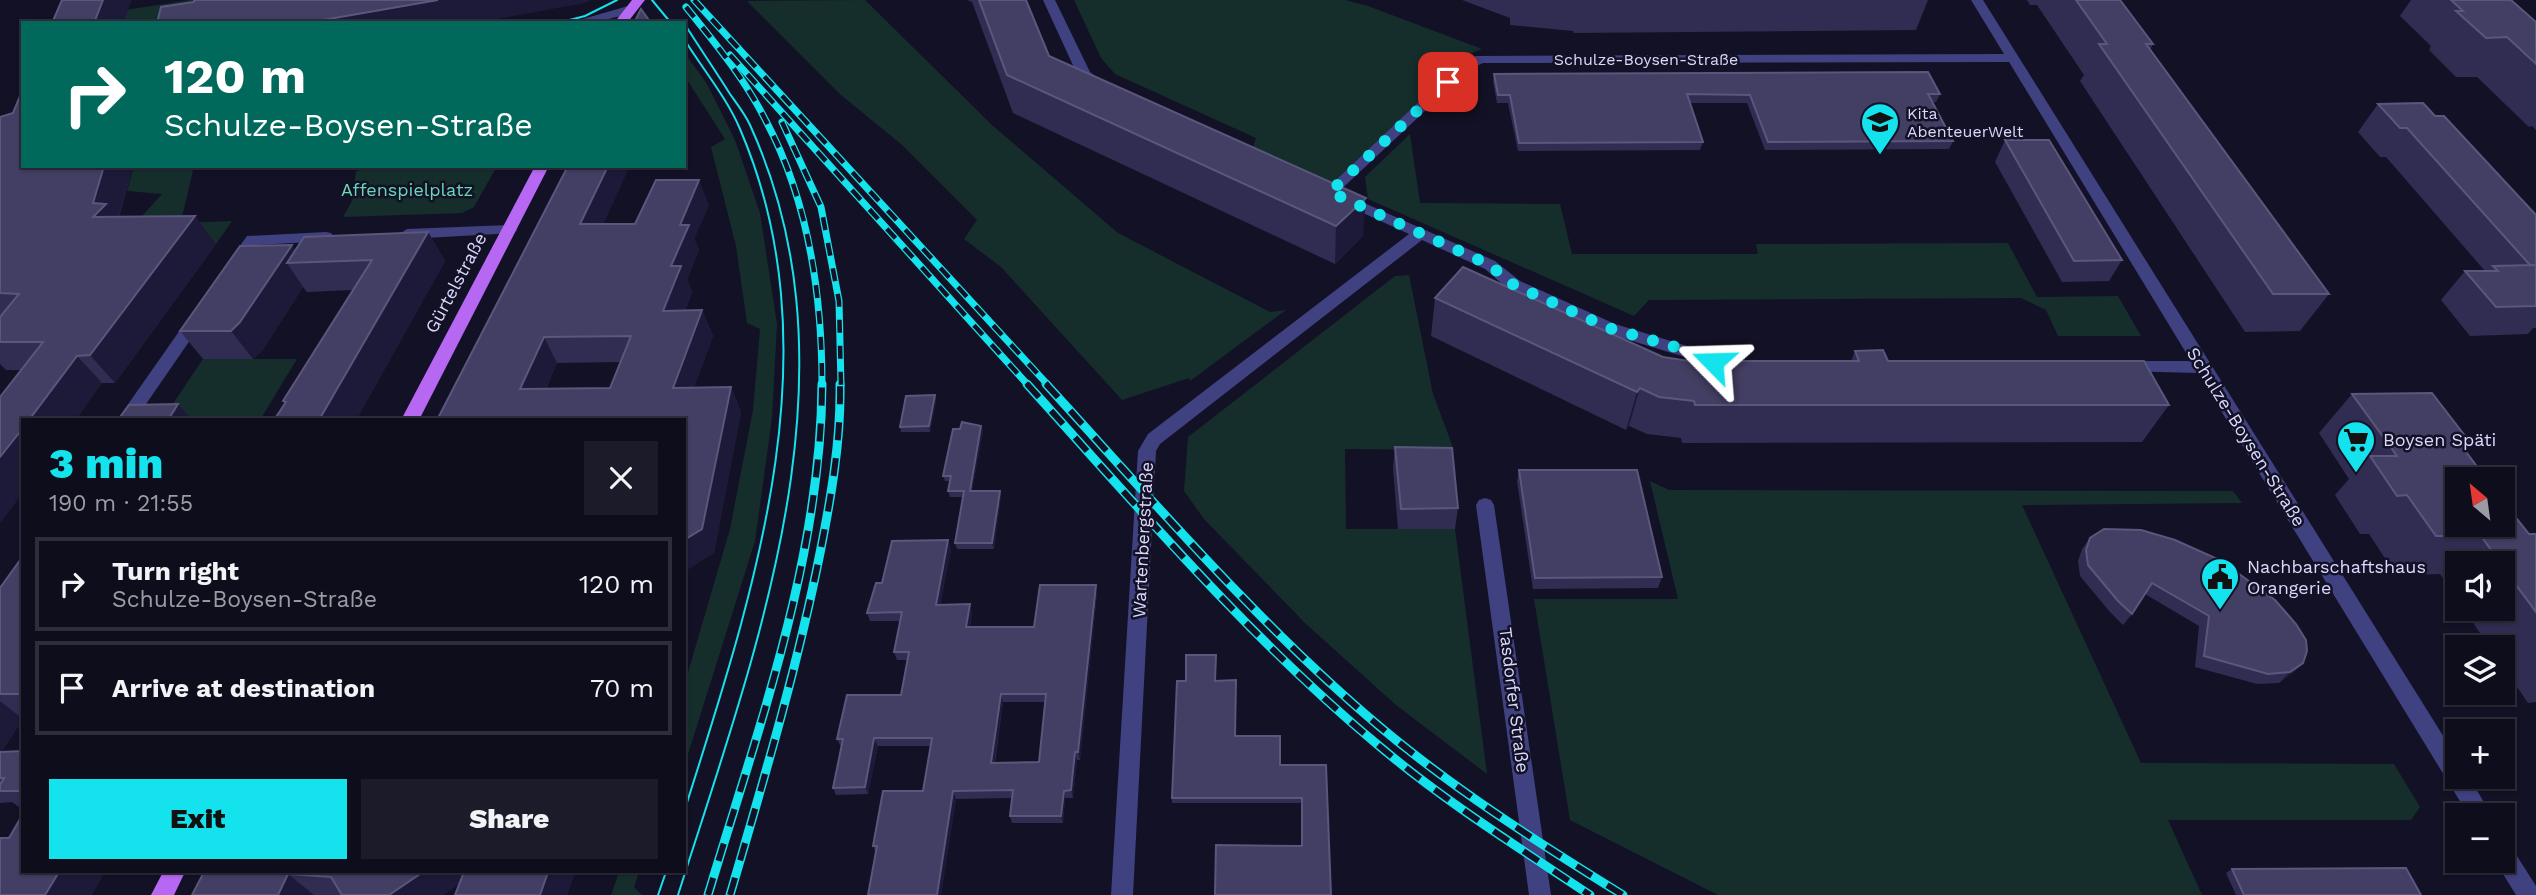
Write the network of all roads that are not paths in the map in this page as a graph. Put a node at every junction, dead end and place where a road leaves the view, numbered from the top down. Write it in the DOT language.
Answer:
graph roads {
  1 [pos="639,0"];
  2 [pos="1049,0"];
  3 [pos="1977,0"];
  4 [pos="628,5"];
  5 [pos="581,21"];
  6 [pos="621,21"];
  7 [pos="2013,58"];
  8 [pos="1114,93"];
  9 [pos="541,168"];
  10 [pos="509,230"];
  11 [pos="392,234"];
  12 [pos="1420,234"];
  13 [pos="341,236"];
  14 [pos="222,283"];
  15 [pos="207,304"];
  16 [pos="1753,367"];
  17 [pos="2106,367"];
  18 [pos="2203,367"];
  19 [pos="127,418"];
  20 [pos="411,418"];
  21 [pos="1485,505"];
  22 [pos="2473,803"];
  23 [pos="173,873"];
  24 [pos="2515,873"];
  25 [pos="162,895"];
  26 [pos="1122,895"];
  27 [pos="1540,895"];
  28 [pos="2529,895"];
  1 -- 4 [label="main road"];
  2 -- 8 [label="street"];
  3 -- 7 [label="street, Schulze-Boysen-Straße"];
  4 -- 5 [label="street"];
  4 -- 6 [label="main road"];
  7 -- 12 [label="street, Schulze-Boysen-Straße"];
  7 -- 18 [label="street, Schulze-Boysen-Straße"];
  9 -- 10 [label="main road, Gürtelstraße"];
  10 -- 11 [label="street"];
  10 -- 20 [label="main road, Gürtelstraße"];
  12 -- 16 [label="street"];
  12 -- 26 [label="street, Wartenbergstraße"];
  13 -- 14 [label="street"];
  15 -- 19 [label="street"];
  17 -- 18 [label="street"];
  18 -- 22 [label="street, Schulze-Boysen-Straße"];
  21 -- 27 [label="street, Tasdorfer Straße"];
  23 -- 25 [label="main road"];
  24 -- 28 [label="street"];
}
